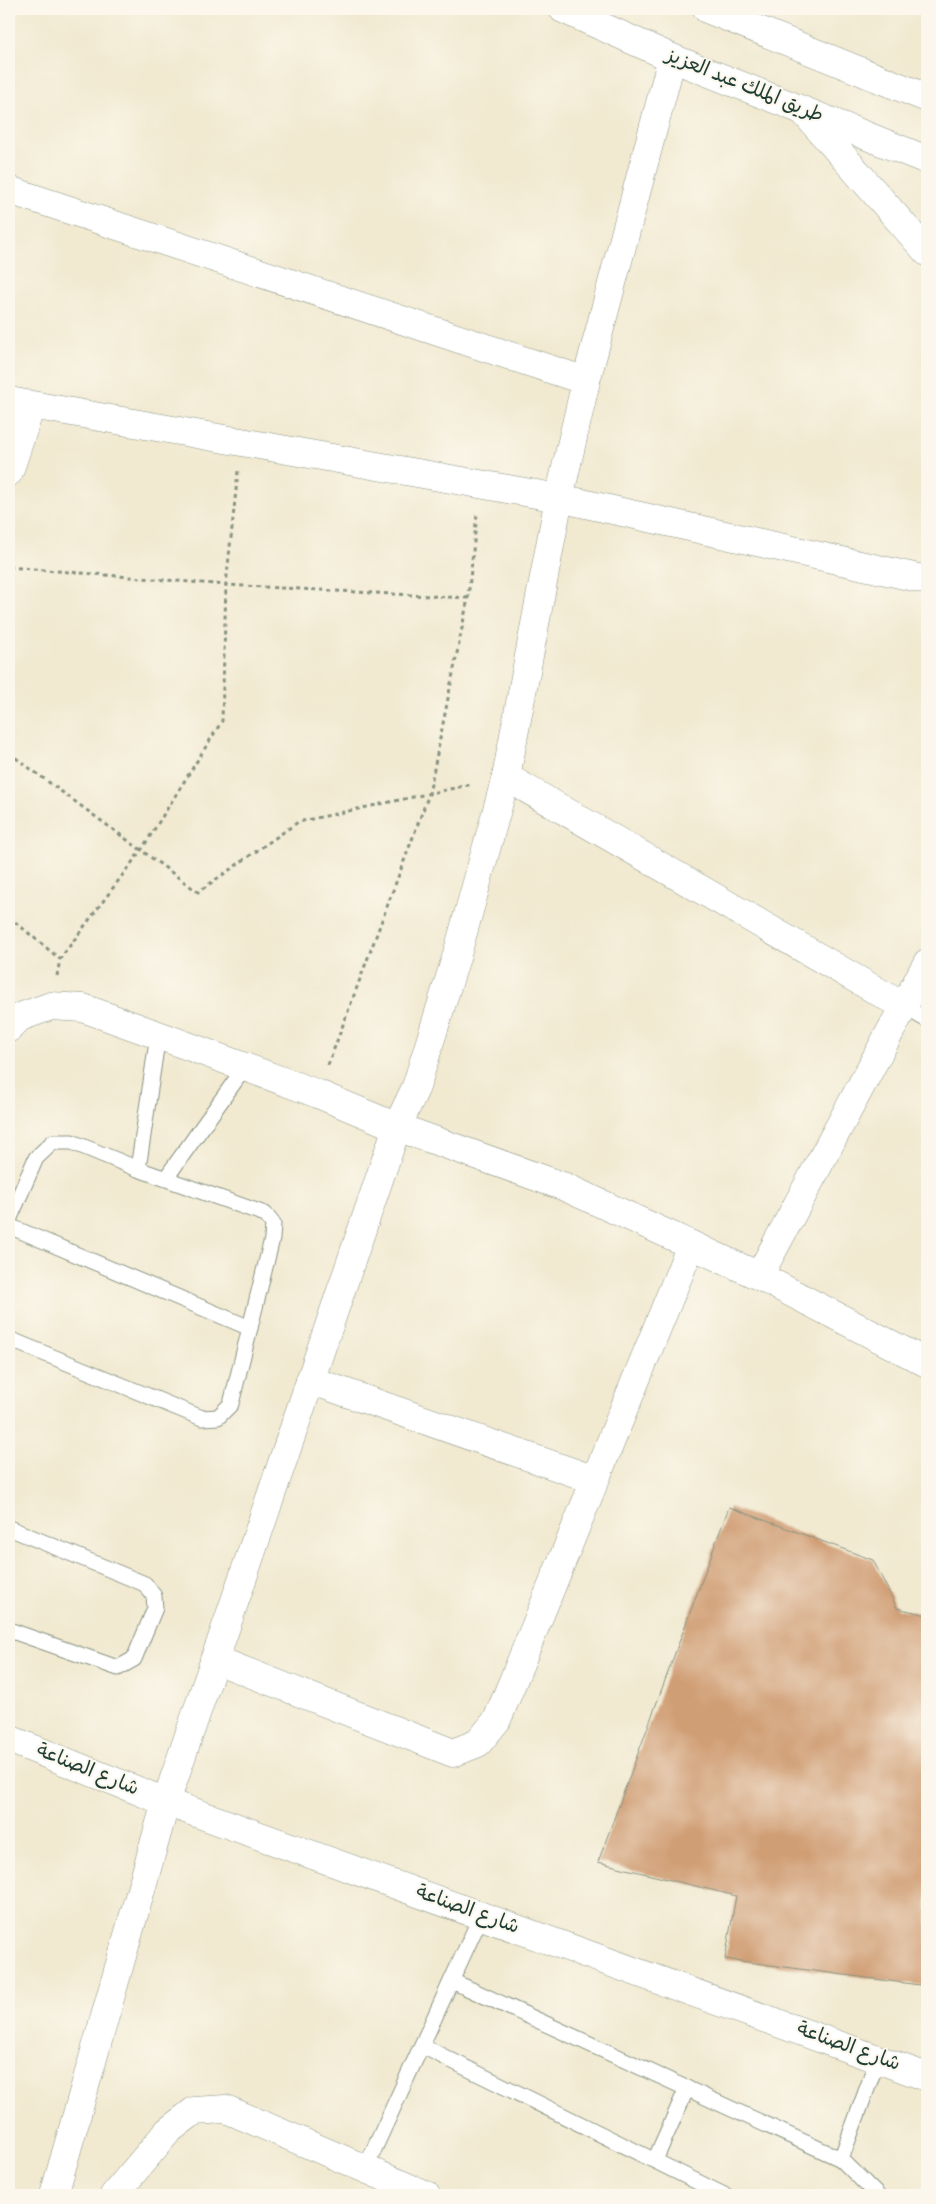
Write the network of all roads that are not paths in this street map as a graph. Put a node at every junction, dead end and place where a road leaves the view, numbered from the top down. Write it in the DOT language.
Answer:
graph roads {
  1 [pos="563,9"];
  2 [pos="707,9"];
  3 [pos="672,58"];
  4 [pos="927,98"];
  5 [pos="804,112"];
  6 [pos="927,160"];
  7 [pos="9,190"];
  8 [pos="927,252"];
  9 [pos="586,382"];
  10 [pos="20,403"];
  11 [pos="9,472"];
  12 [pos="559,498"];
  13 [pos="927,580"];
  14 [pos="506,777"];
  15 [pos="927,963"];
  16 [pos="903,1006"];
  17 [pos="927,1020"];
  18 [pos="9,1028"];
  19 [pos="158,1035"];
  20 [pos="245,1067"];
  21 [pos="397,1126"];
  22 [pos="138,1169"];
  23 [pos="166,1178"];
  24 [pos="9,1220"];
  25 [pos="9,1226"];
  26 [pos="691,1244"];
  27 [pos="760,1276"];
  28 [pos="250,1328"];
  29 [pos="9,1339"];
  30 [pos="927,1363"];
  31 [pos="310,1380"];
  32 [pos="595,1480"];
  33 [pos="9,1528"];
  34 [pos="9,1630"];
  35 [pos="214,1659"];
  36 [pos="9,1739"];
  37 [pos="166,1802"];
  38 [pos="481,1916"];
  39 [pos="452,1981"];
  40 [pos="422,2046"];
  41 [pos="878,2059"];
  42 [pos="927,2077"];
  43 [pos="687,2088"];
  44 [pos="841,2158"];
  45 [pos="654,2160"];
  46 [pos="365,2169"];
  47 [pos="54,2195"];
  48 [pos="114,2195"];
  49 [pos="426,2195"];
  50 [pos="724,2195"];
  51 [pos="878,2195"];
  1 -- 3 [label="main road, طريق الملك عبد العزيز"];
  2 -- 4 [label="main road"];
  3 -- 5 [label="main road, طريق الملك عبد العزيز"];
  3 -- 9 [label="main road"];
  5 -- 6 [label="main road, طريق الملك عبد العزيز"];
  5 -- 8 [label="main road"];
  7 -- 9 [label="main road"];
  9 -- 12 [label="main road"];
  10 -- 11 [label="main road"];
  10 -- 12 [label="main road"];
  12 -- 13 [label="main road"];
  12 -- 14 [label="main road"];
  14 -- 16 [label="main road"];
  14 -- 21 [label="main road"];
  15 -- 16 [label="main road"];
  16 -- 17 [label="lane"];
  16 -- 27 [label="main road"];
  18 -- 19 [label="main road"];
  19 -- 20 [label="main road"];
  19 -- 22 [label="lane"];
  20 -- 21 [label="main road"];
  20 -- 23 [label="lane"];
  21 -- 26 [label="main road"];
  21 -- 31 [label="main road"];
  22 -- 23 [label="lane"];
  22 -- 24 [label="lane"];
  23 -- 28 [label="lane"];
  25 -- 28 [label="lane"];
  26 -- 27 [label="main road"];
  26 -- 32 [label="main road"];
  27 -- 30 [label="main road"];
  28 -- 29 [label="lane"];
  31 -- 32 [label="main road"];
  31 -- 35 [label="main road"];
  32 -- 35 [label="main road"];
  33 -- 34 [label="lane"];
  35 -- 37 [label="main road"];
  36 -- 37 [label="main road, شارع الصناعة"];
  37 -- 38 [label="main road, شارع الصناعة"];
  37 -- 47 [label="main road"];
  38 -- 39 [label="lane"];
  38 -- 41 [label="main road, شارع الصناعة"];
  39 -- 40 [label="lane"];
  39 -- 43 [label="lane"];
  40 -- 45 [label="lane"];
  40 -- 46 [label="lane"];
  41 -- 42 [label="main road, شارع الصناعة"];
  41 -- 44 [label="lane"];
  43 -- 44 [label="lane"];
  43 -- 45 [label="lane"];
  44 -- 51 [label="lane"];
  45 -- 50 [label="lane"];
  46 -- 48 [label="main road"];
  46 -- 49 [label="main road"];
}
